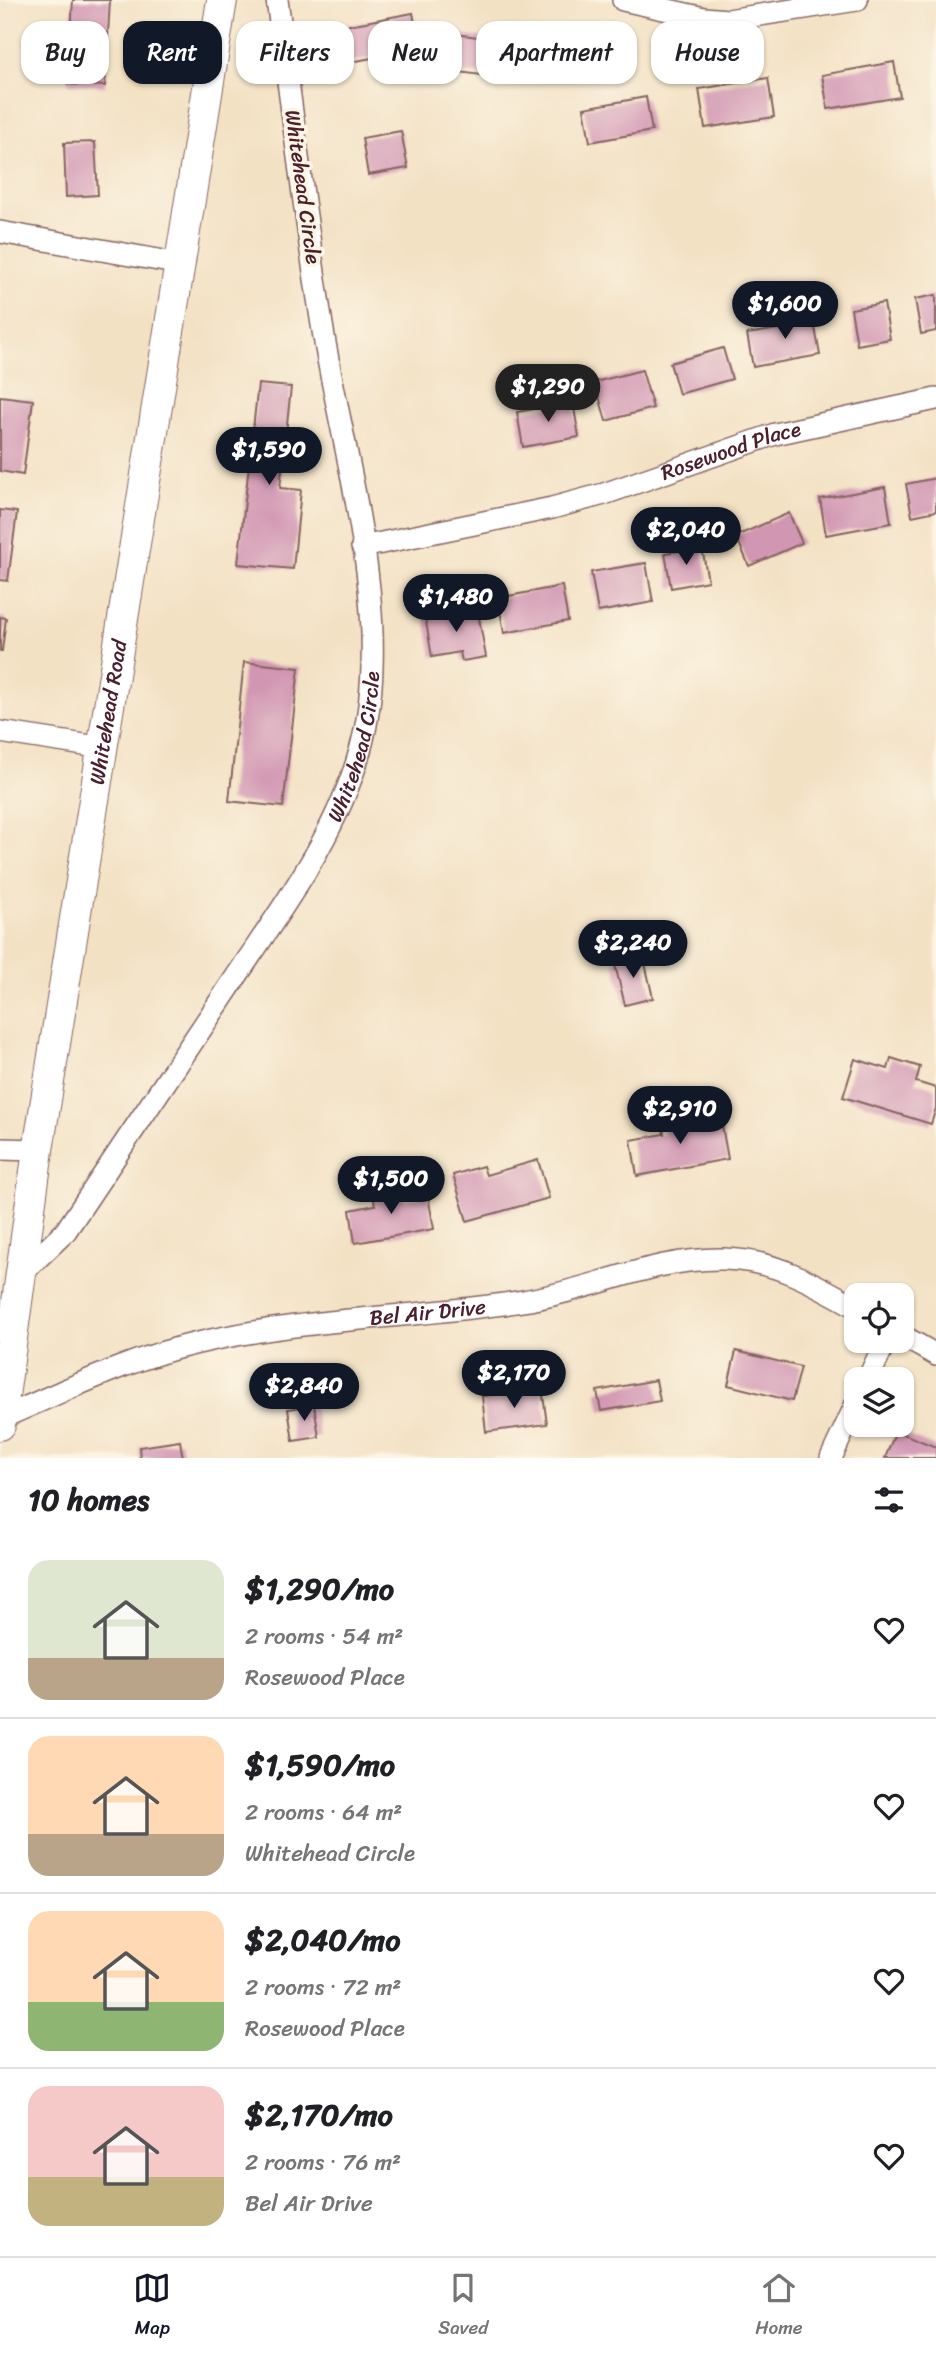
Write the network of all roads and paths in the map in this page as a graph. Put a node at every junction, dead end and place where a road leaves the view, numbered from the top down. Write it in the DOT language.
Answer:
graph roads {
  1 [pos="222,0"];
  2 [pos="277,0"];
  3 [pos="623,0"];
  4 [pos="857,0"];
  5 [pos="0,232"];
  6 [pos="181,264"];
  7 [pos="936,399"];
  8 [pos="362,547"];
  9 [pos="0,732"];
  10 [pos="104,748"];
  11 [pos="0,1149"];
  12 [pos="38,1150"];
  13 [pos="21,1274"];
  14 [pos="844,1300"];
  15 [pos="914,1342"];
  16 [pos="936,1355"];
  17 [pos="1,1418"];
  18 [pos="0,1425"];
  19 [pos="844,1430"];
  20 [pos="831,1458"];
  1 -- 6 [label="main road, Whitehead Road"];
  2 -- 8 [label="street, Whitehead Circle"];
  3 -- 4 [label="street"];
  5 -- 6 [label="street"];
  6 -- 10 [label="main road, Whitehead Road"];
  7 -- 8 [label="street, Rosewood Place"];
  8 -- 13 [label="street, Whitehead Circle"];
  9 -- 10 [label="street"];
  10 -- 12 [label="main road, Whitehead Road"];
  11 -- 12 [label="street"];
  12 -- 13 [label="main road, Whitehead Road"];
  13 -- 17 [label="main road, Whitehead Road"];
  14 -- 17 [label="street, Bel Air Drive"];
  15 -- 16 [label="street"];
  17 -- 18 [label="main road, Whitehead Road"];
  19 -- 20 [label="street"];
}
